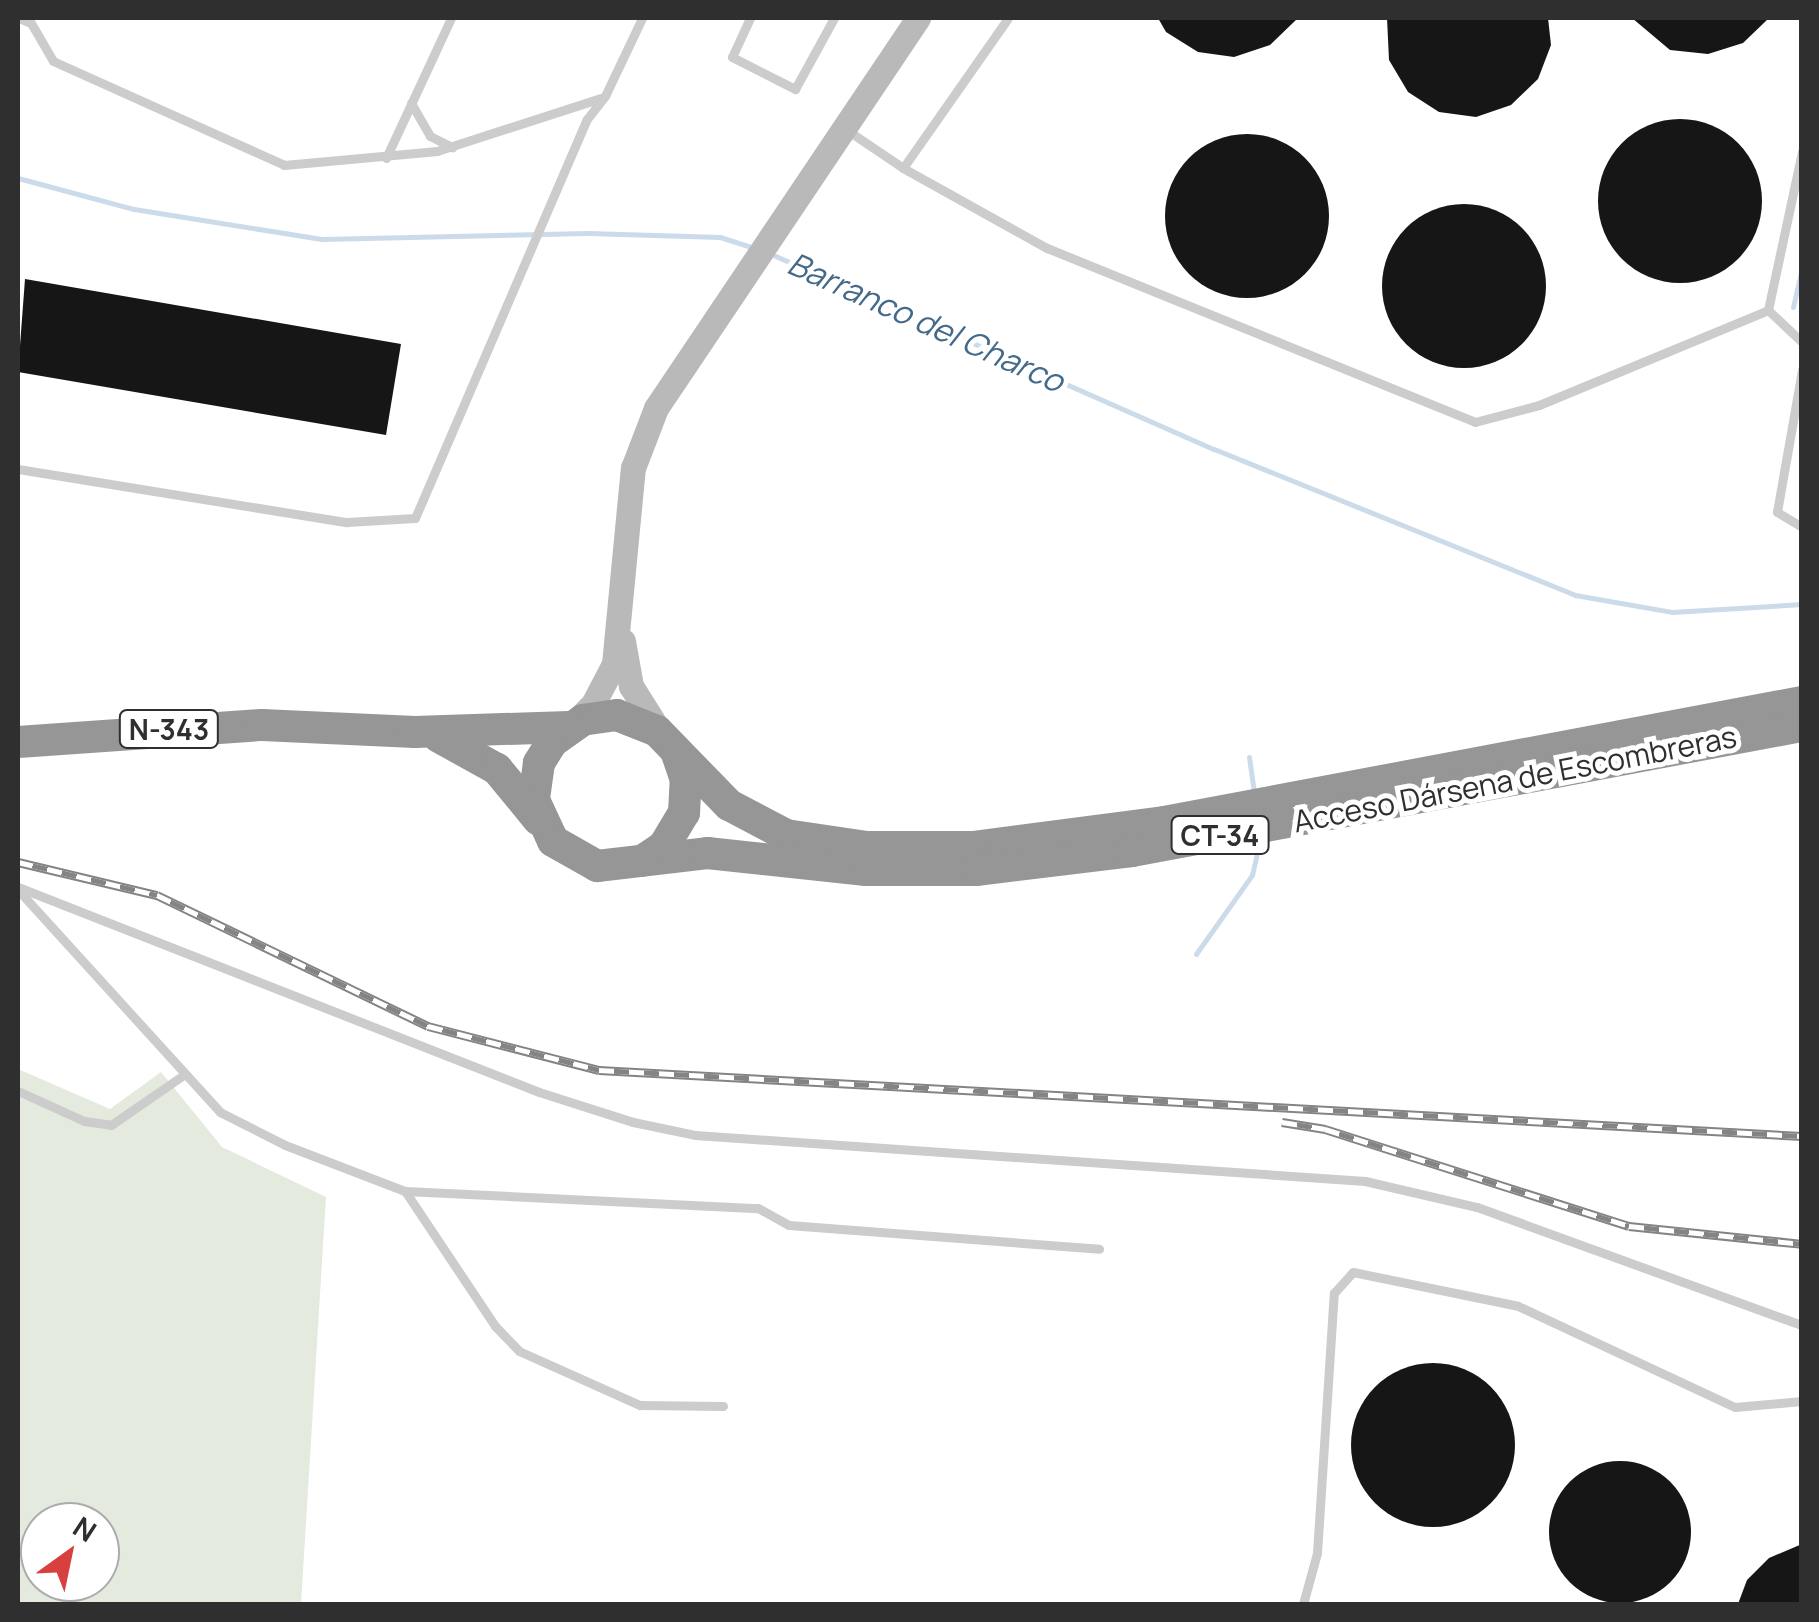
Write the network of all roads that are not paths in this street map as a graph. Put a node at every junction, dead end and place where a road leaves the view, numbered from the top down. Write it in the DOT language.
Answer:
graph roads {
  1 [pos="19,18"];
  2 [pos="451,18"];
  3 [pos="642,18"];
  4 [pos="750,18"];
  5 [pos="834,18"];
  6 [pos="918,18"];
  7 [pos="1008,18"];
  8 [pos="605,96"];
  9 [pos="411,103"];
  10 [pos="842,127"];
  11 [pos="452,147"];
  12 [pos="1802,152"];
  13 [pos="386,158"];
  14 [pos="903,168"];
  15 [pos="1768,310"];
  16 [pos="1802,342"];
  17 [pos="1802,370"];
  18 [pos="18,468"];
  19 [pos="1802,527"];
  20 [pos="621,606"];
  21 [pos="1802,702"];
  22 [pos="570,726"];
  23 [pos="1802,726"];
  24 [pos="416,732"];
  25 [pos="18,742"];
  26 [pos="670,744"];
  27 [pos="546,831"];
  28 [pos="634,864"];
  29 [pos="18,888"];
  30 [pos="185,1074"];
  31 [pos="18,1090"];
  32 [pos="405,1191"];
  33 [pos="1099,1249"];
  34 [pos="1802,1325"];
  35 [pos="1802,1402"];
  36 [pos="724,1406"];
  37 [pos="1303,1604"];
  1 -- 13 [label="lane"];
  2 -- 9 [label="lane"];
  3 -- 8 [label="lane"];
  4 -- 5 [label="lane"];
  6 -- 10 [label="main road"];
  7 -- 14 [label="lane"];
  8 -- 11 [label="lane"];
  8 -- 18 [label="lane"];
  9 -- 11 [label="lane"];
  9 -- 13 [label="lane"];
  10 -- 14 [label="lane"];
  10 -- 20 [label="main road"];
  11 -- 13 [label="lane"];
  12 -- 15 [label="lane"];
  14 -- 15 [label="lane"];
  15 -- 16 [label="lane"];
  17 -- 19 [label="lane"];
  20 -- 22 [label="main road"];
  20 -- 26 [label="main road"];
  21 -- 26 [label="highway, Acceso Dársena de Escombreras / CT-34"];
  22 -- 24 [label="highway, N-343"];
  22 -- 26 [label="highway, Acceso Dársena de Escombreras / CT-34"];
  22 -- 27 [label="highway"];
  23 -- 28 [label="highway, Acceso Dársena de Escombreras / CT-34"];
  24 -- 25 [label="highway, N-343"];
  24 -- 27 [label="highway, N-343"];
  26 -- 28 [label="highway"];
  27 -- 28 [label="highway, Acceso Dársena de Escombreras / CT-34"];
  29 -- 30 [label="lane"];
  29 -- 34 [label="lane"];
  30 -- 31 [label="lane"];
  30 -- 32 [label="lane"];
  32 -- 33 [label="lane"];
  32 -- 36 [label="lane"];
  35 -- 37 [label="lane"];
}
